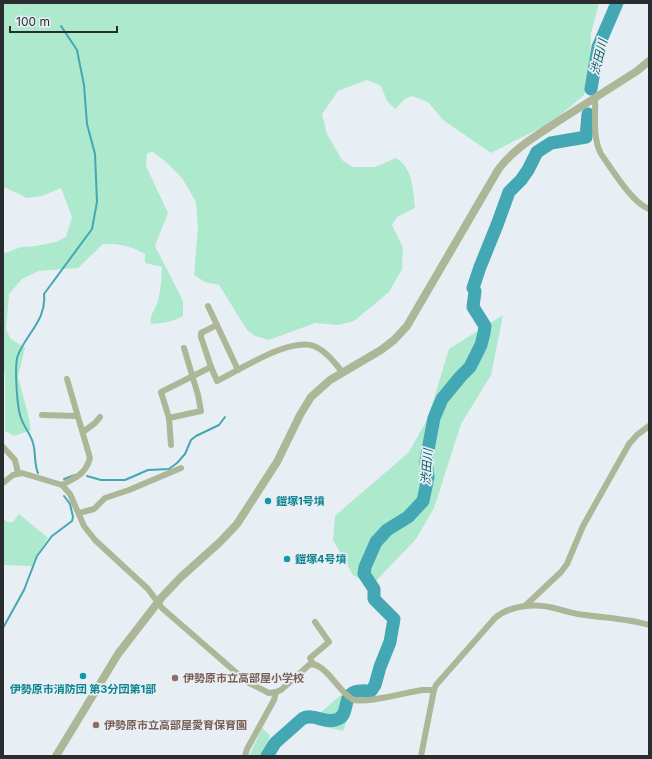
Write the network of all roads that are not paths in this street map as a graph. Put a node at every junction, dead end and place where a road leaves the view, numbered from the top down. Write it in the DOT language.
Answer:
graph roads {
  1 [pos="649,61"];
  2 [pos="595,98"];
  3 [pos="649,210"];
  4 [pos="208,306"];
  5 [pos="217,325"];
  6 [pos="184,348"];
  7 [pos="211,367"];
  8 [pos="238,370"];
  9 [pos="343,373"];
  10 [pos="192,376"];
  11 [pos="67,379"];
  12 [pos="42,415"];
  13 [pos="78,416"];
  14 [pos="100,417"];
  15 [pos="169,418"];
  16 [pos="649,426"];
  17 [pos="83,432"];
  18 [pos="171,445"];
  19 [pos="3,448"];
  20 [pos="182,468"];
  21 [pos="18,473"];
  22 [pos="3,483"];
  23 [pos="62,485"];
  24 [pos="79,513"];
  25 [pos="157,602"];
  26 [pos="525,606"];
  27 [pos="315,622"];
  28 [pos="649,624"];
  29 [pos="313,664"];
  30 [pos="434,690"];
  31 [pos="276,692"];
  32 [pos="59,754"];
  33 [pos="245,756"];
  34 [pos="421,756"];
  1 -- 2 [label="street"];
  2 -- 3 [label="street"];
  2 -- 9 [label="street"];
  4 -- 5 [label="street"];
  5 -- 7 [label="street"];
  5 -- 8 [label="street"];
  6 -- 10 [label="street"];
  7 -- 8 [label="street"];
  7 -- 10 [label="street"];
  8 -- 9 [label="street"];
  9 -- 25 [label="street"];
  10 -- 15 [label="street"];
  10 -- 15 [label="street"];
  11 -- 13 [label="street"];
  12 -- 13 [label="street"];
  13 -- 17 [label="street"];
  14 -- 17 [label="street"];
  15 -- 18 [label="street"];
  16 -- 26 [label="street"];
  17 -- 23 [label="street"];
  19 -- 21 [label="street"];
  20 -- 24 [label="street"];
  21 -- 22 [label="street"];
  21 -- 23 [label="street"];
  23 -- 24 [label="street"];
  24 -- 25 [label="street"];
  25 -- 31 [label="street"];
  25 -- 32 [label="street"];
  26 -- 28 [label="street"];
  26 -- 30 [label="street"];
  27 -- 29 [label="street"];
  29 -- 30 [label="street"];
  29 -- 31 [label="street"];
  30 -- 34 [label="street"];
  31 -- 33 [label="street"];
}
